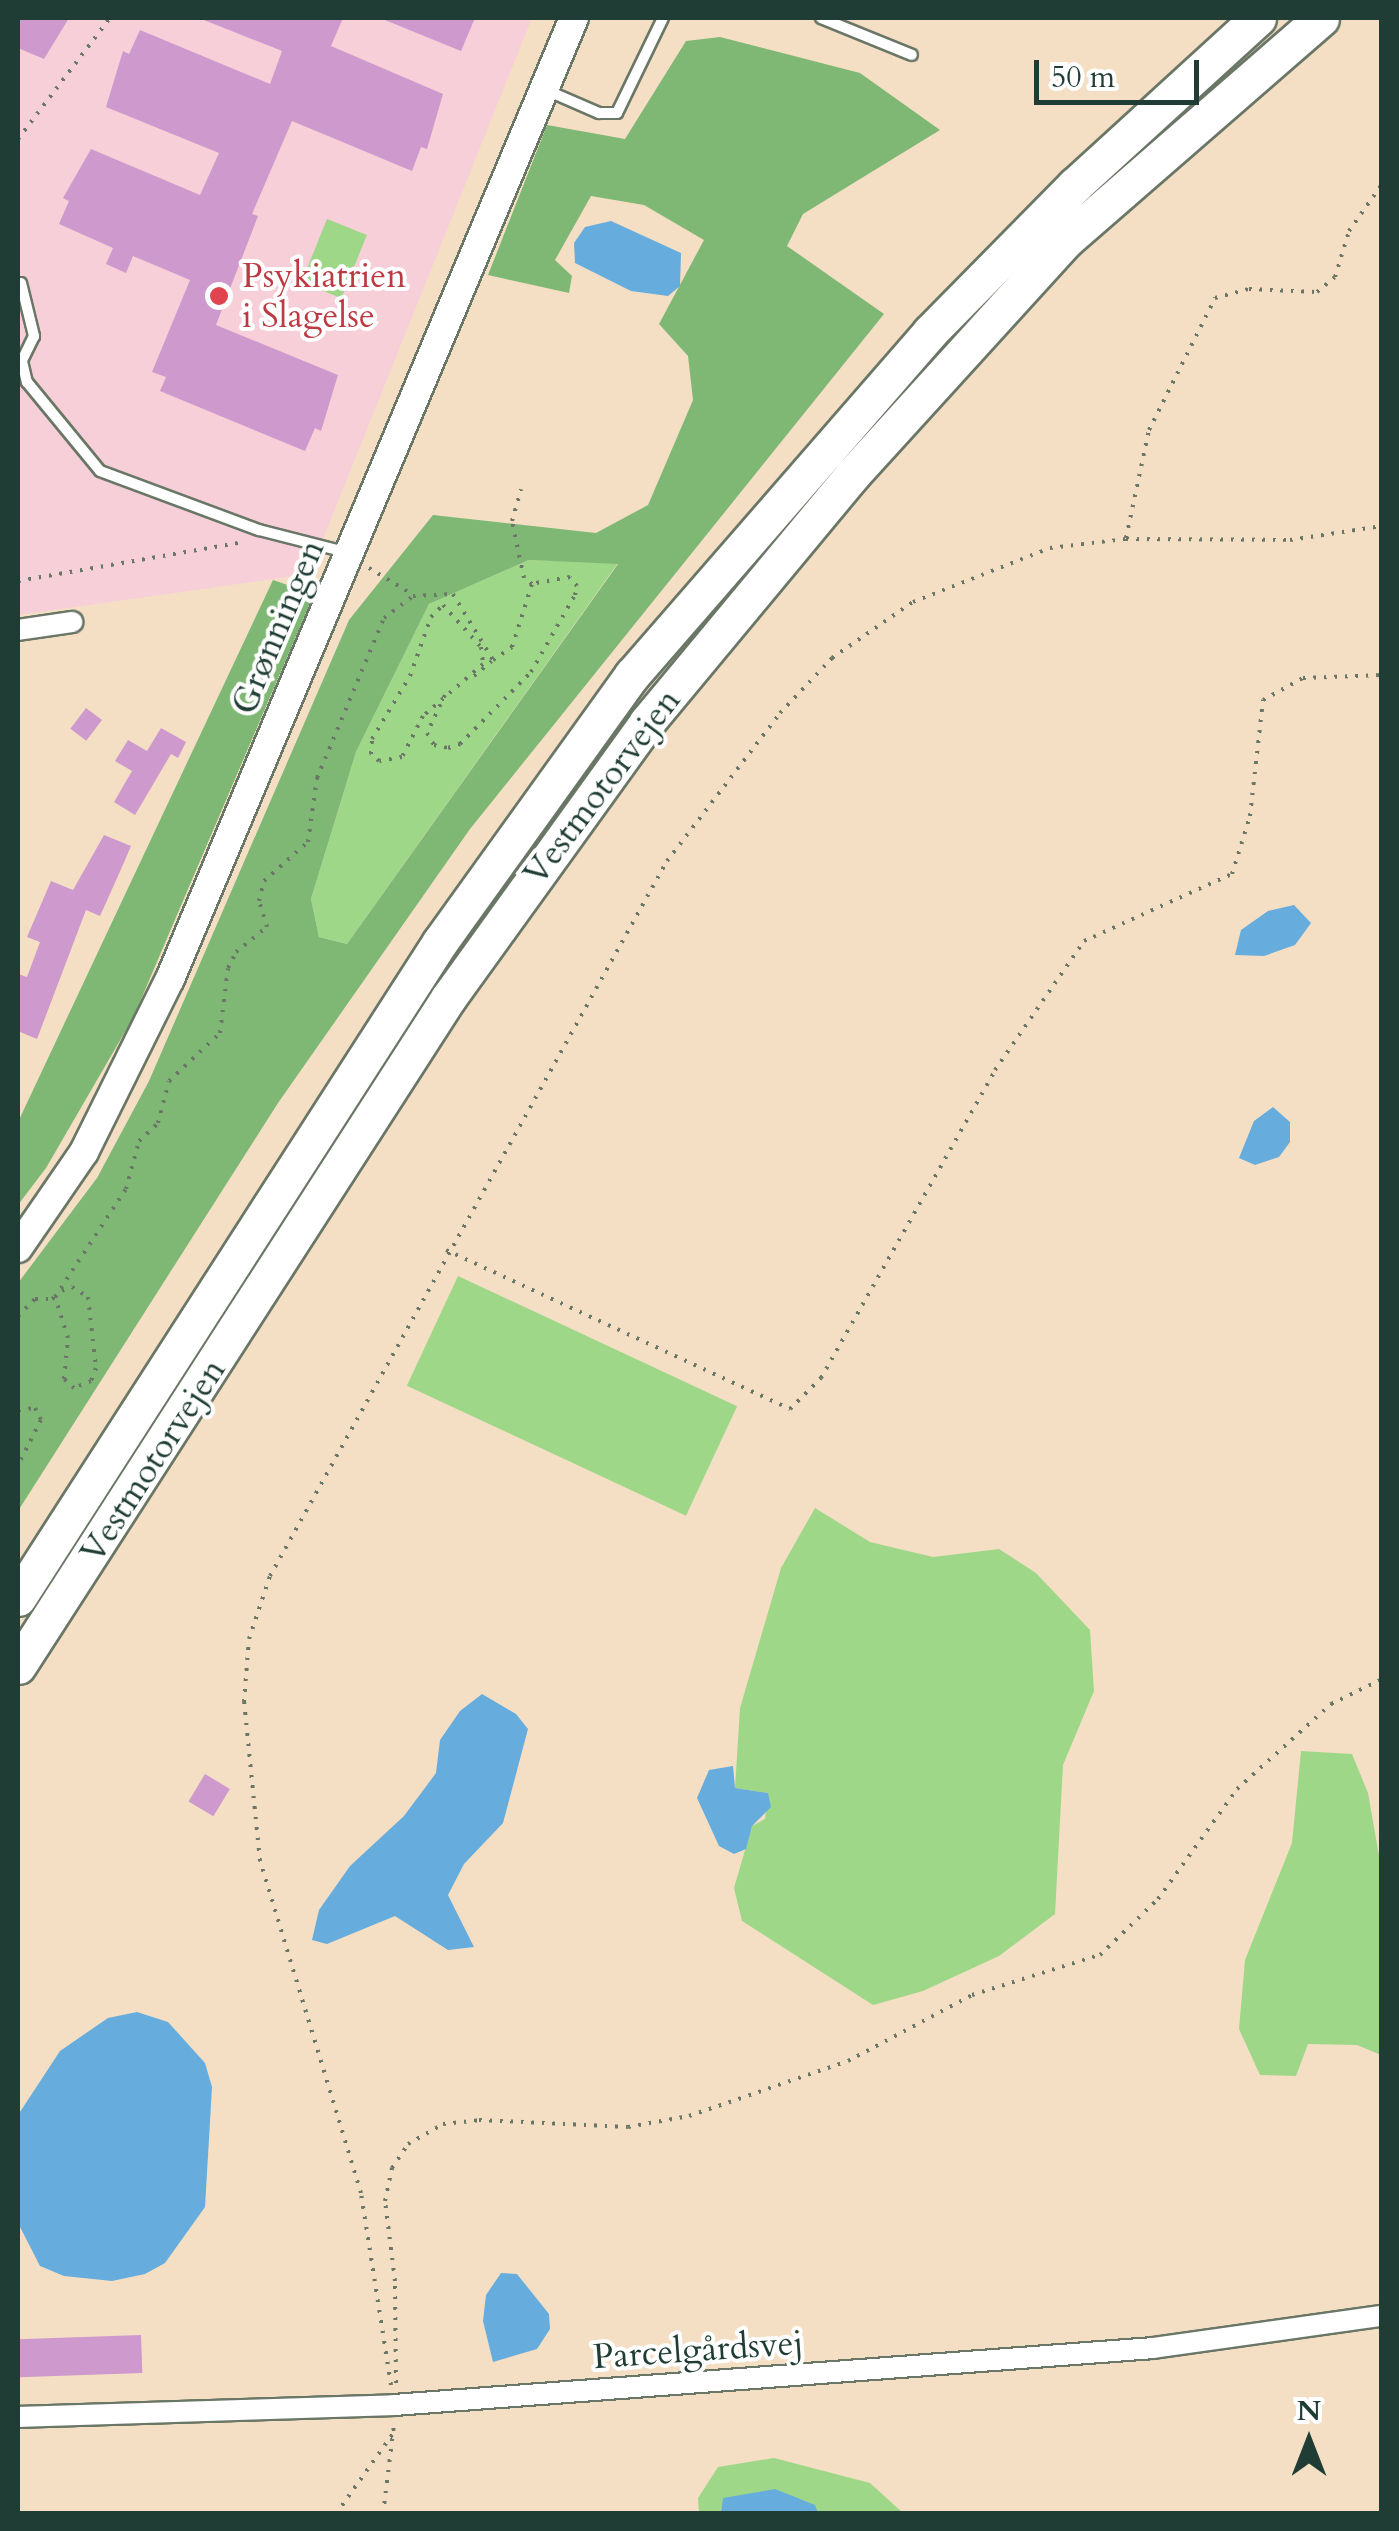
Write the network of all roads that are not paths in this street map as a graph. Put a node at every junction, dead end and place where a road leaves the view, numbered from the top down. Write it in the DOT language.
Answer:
graph roads {
  1 [pos="574,18"];
  2 [pos="662,18"];
  3 [pos="821,18"];
  4 [pos="1226,18"];
  5 [pos="1258,18"];
  6 [pos="1321,18"];
  7 [pos="912,55"];
  8 [pos="545,90"];
  9 [pos="20,283"];
  10 [pos="930,332"];
  11 [pos="358,560"];
  12 [pos="72,622"];
  13 [pos="18,630"];
  14 [pos="18,1248"];
  15 [pos="18,1598"];
  16 [pos="18,1666"];
  17 [pos="1382,2316"];
  18 [pos="18,2418"];
  1 -- 8 [label="main road, Grønningen"];
  2 -- 8 [label="lane"];
  3 -- 7 [label="lane"];
  4 -- 10 [label="highway"];
  5 -- 10 [label="highway, Vestmotorvejen"];
  6 -- 16 [label="highway, Vestmotorvejen"];
  8 -- 11 [label="main road, Grønningen"];
  9 -- 11 [label="lane"];
  10 -- 15 [label="highway, Vestmotorvejen"];
  11 -- 14 [label="main road, Grønningen"];
  12 -- 13 [label="street"];
  17 -- 18 [label="street, Parcelgårdsvej"];
}
